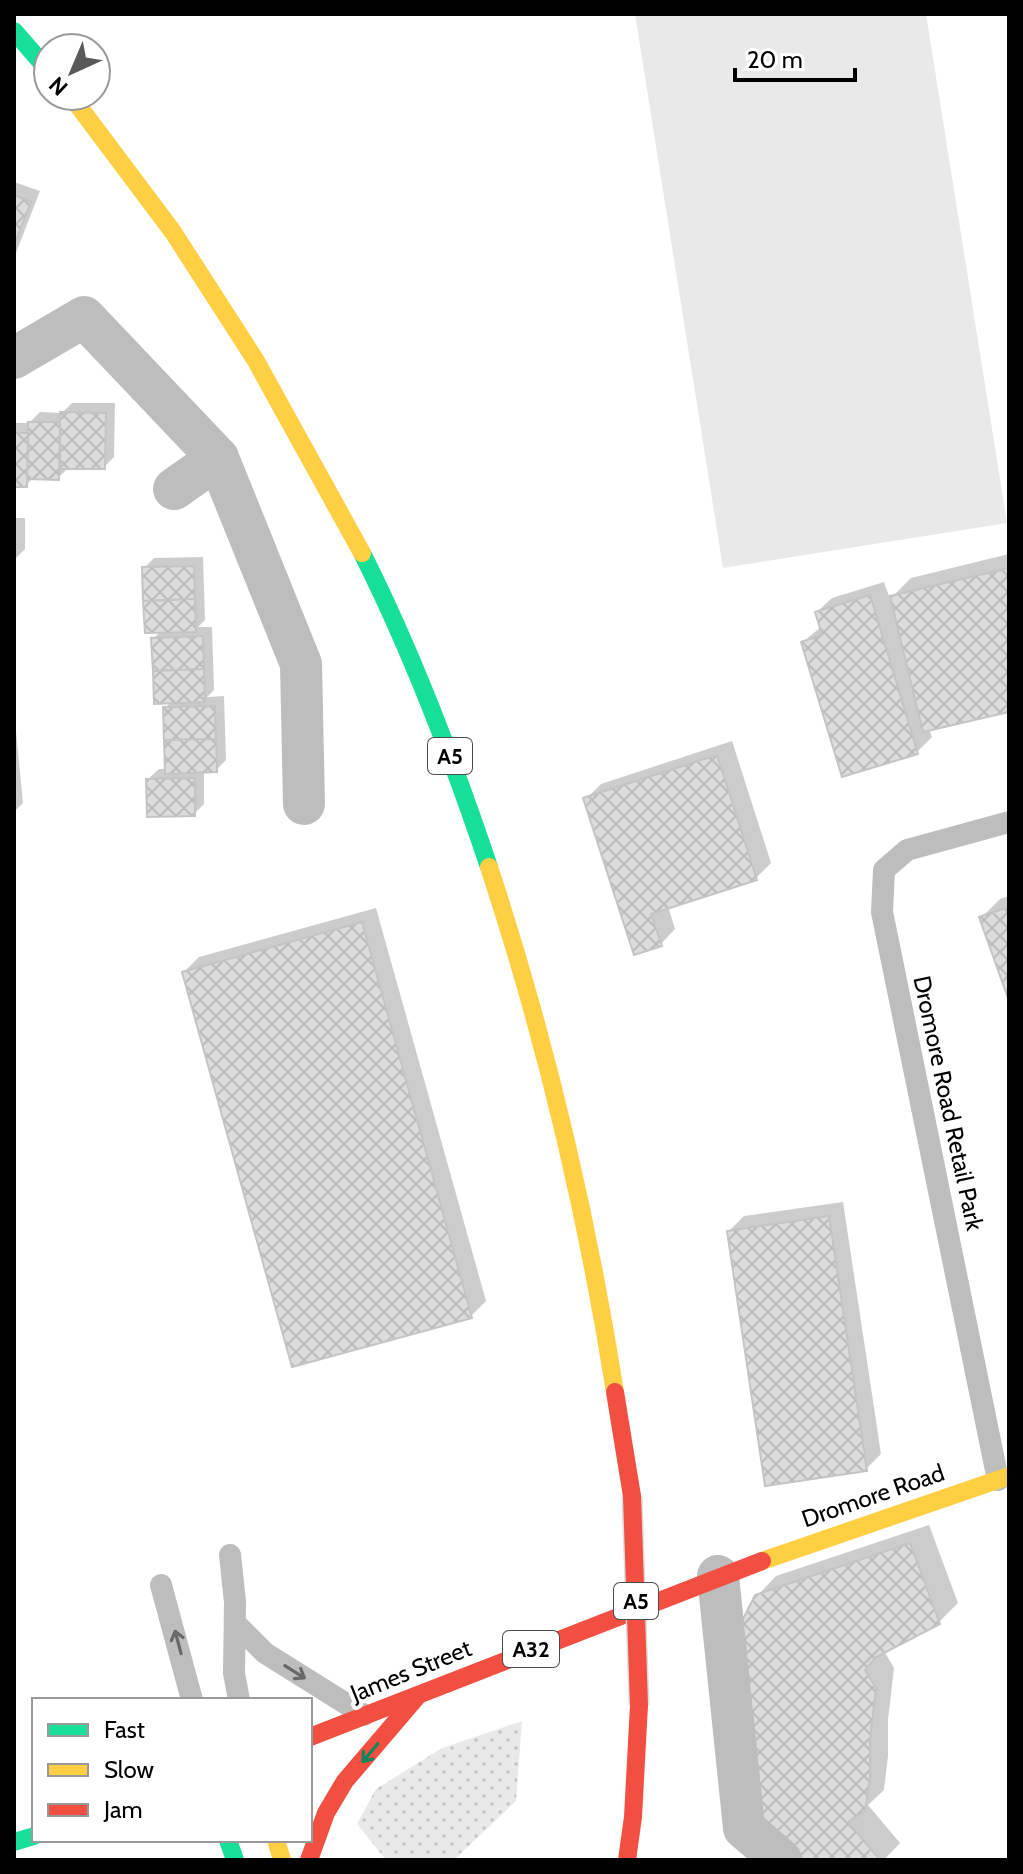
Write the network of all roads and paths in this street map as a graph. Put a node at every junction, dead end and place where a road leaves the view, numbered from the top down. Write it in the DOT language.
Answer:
graph roads {
  1 [pos="14,31"];
  2 [pos="32,52"];
  3 [pos="83,112"];
  4 [pos="14,358"];
  5 [pos="218,458"];
  6 [pos="174,489"];
  7 [pos="304,804"];
  8 [pos="1009,822"];
  9 [pos="1004,1478"];
  10 [pos="230,1555"];
  11 [pos="736,1569"];
  12 [pos="161,1585"];
  13 [pos="235,1623"];
  14 [pos="420,1693"];
  15 [pos="191,1698"];
  16 [pos="239,1698"];
  17 [pos="364,1715"];
  18 [pos="312,1736"];
  19 [pos="26,1839"];
  20 [pos="38,1860"];
  21 [pos="309,1860"];
  22 [pos="627,1860"];
  23 [pos="781,1860"];
  1 -- 2 [label="highway"];
  3 -- 22 [label="highway, A5, bridge"];
  4 -- 5 [label="street"];
  5 -- 6 [label="street"];
  5 -- 7 [label="street"];
  8 -- 9 [label="lane, Dromore Road Retail Park"];
  9 -- 11 [label="highway, Dromore Road / A32"];
  10 -- 13 [label="lane"];
  11 -- 14 [label="highway, James Street / A32"];
  11 -- 23 [label="street"];
  15 -- 12 [label="lane, one-way"];
  13 -- 16 [label="lane"];
  13 -- 17 [label="lane, one-way"];
  14 -- 17 [label="highway, James Street / A32"];
  14 -- 21 [label="highway, one-way"];
  17 -- 18 [label="highway, James Street / A32"];
  19 -- 20 [label="lane"];
}
